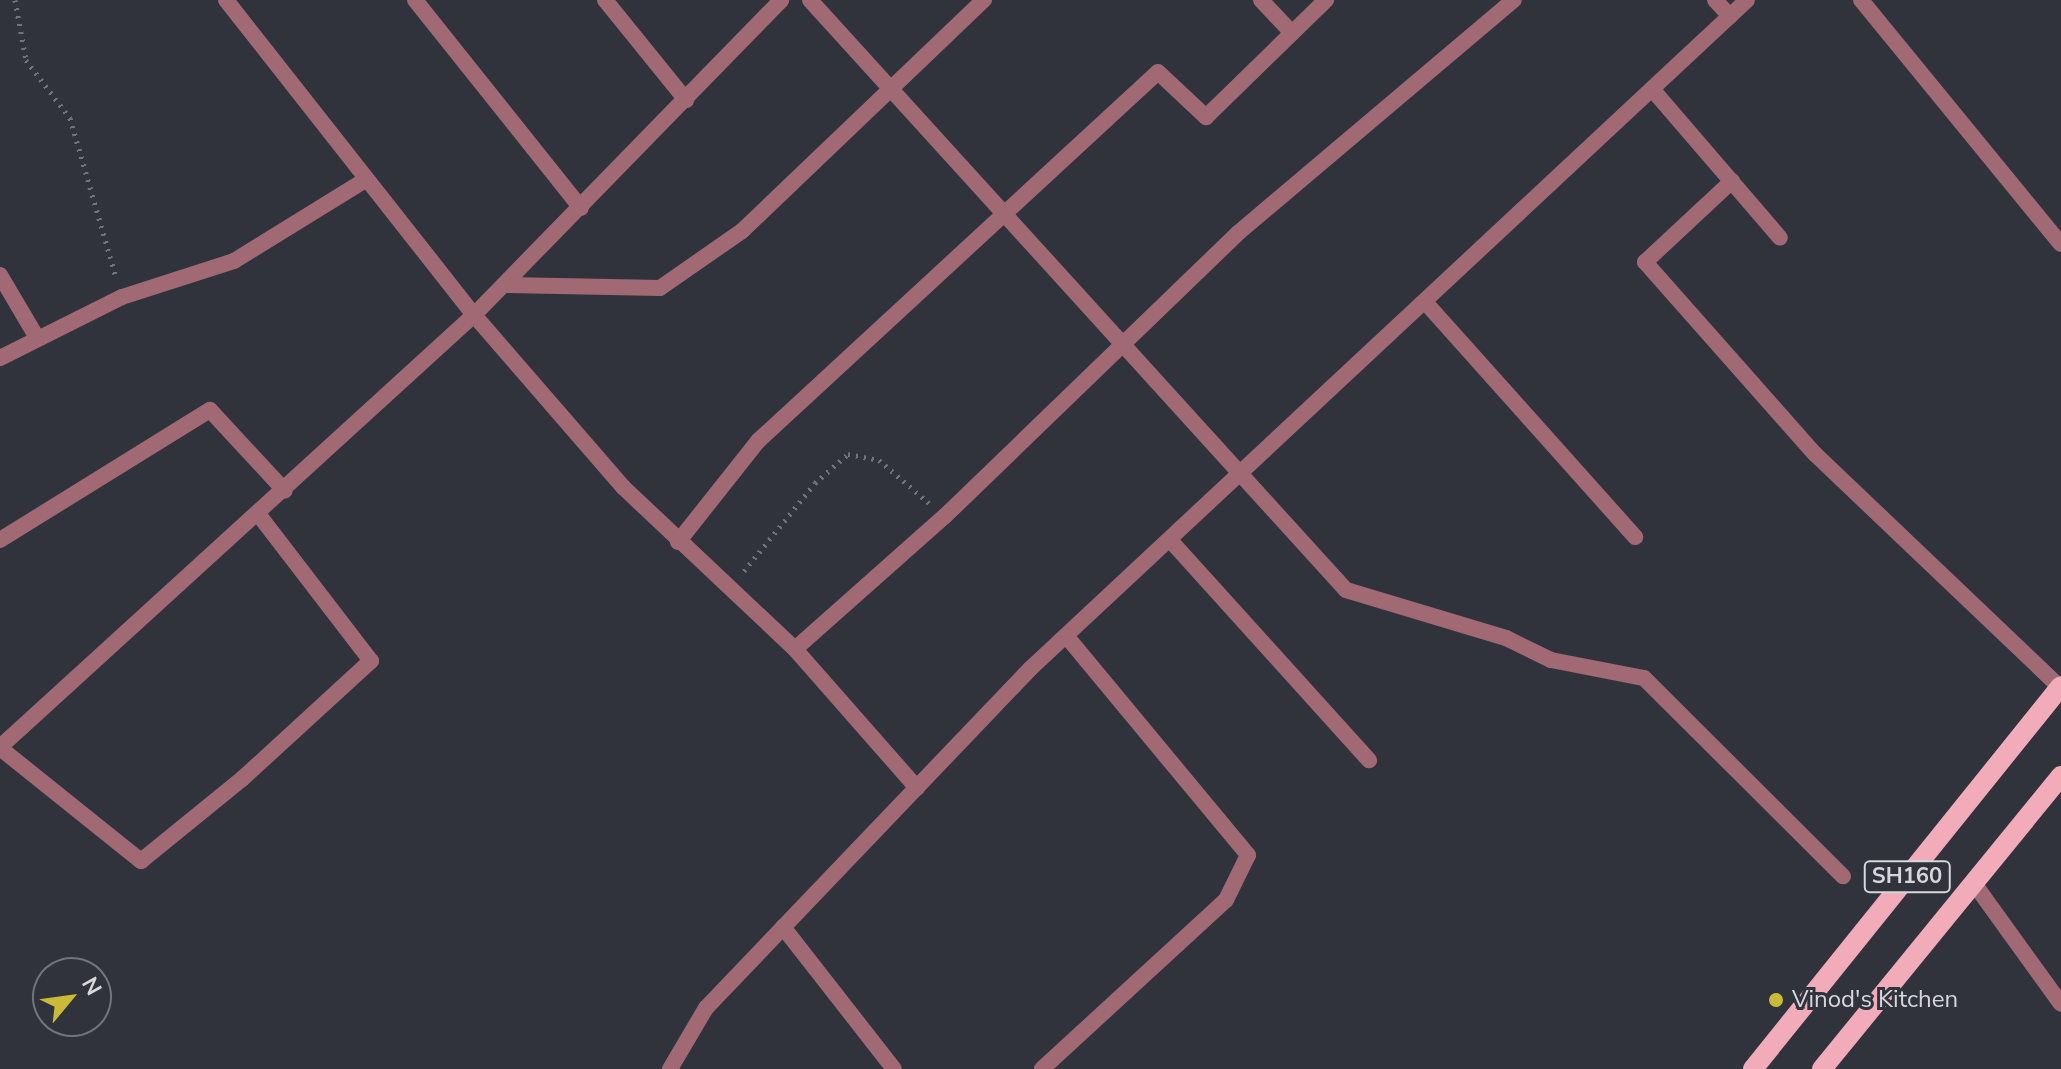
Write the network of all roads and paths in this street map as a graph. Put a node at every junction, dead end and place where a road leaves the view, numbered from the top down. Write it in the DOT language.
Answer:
graph roads {
  1 [pos="15,0"];
  2 [pos="226,0"];
  3 [pos="415,0"];
  4 [pos="605,0"];
  5 [pos="781,0"];
  6 [pos="810,0"];
  7 [pos="984,0"];
  8 [pos="1261,0"];
  9 [pos="1326,0"];
  10 [pos="1514,0"];
  11 [pos="1715,0"];
  12 [pos="1747,0"];
  13 [pos="1861,0"];
  14 [pos="1730,16"];
  15 [pos="1292,33"];
  16 [pos="894,88"];
  17 [pos="1652,89"];
  18 [pos="686,100"];
  19 [pos="365,180"];
  20 [pos="1732,181"];
  21 [pos="581,208"];
  22 [pos="1007,214"];
  23 [pos="1780,238"];
  24 [pos="2061,244"];
  25 [pos="0,275"];
  26 [pos="504,285"];
  27 [pos="122,297"];
  28 [pos="1426,303"];
  29 [pos="474,315"];
  30 [pos="36,336"];
  31 [pos="1126,342"];
  32 [pos="0,358"];
  33 [pos="1244,471"];
  34 [pos="285,491"];
  35 [pos="259,515"];
  36 [pos="945,516"];
  37 [pos="1635,537"];
  38 [pos="0,540"];
  39 [pos="1170,540"];
  40 [pos="678,542"];
  41 [pos="732,585"];
  42 [pos="1066,636"];
  43 [pos="795,649"];
  44 [pos="2061,686"];
  45 [pos="0,747"];
  46 [pos="1369,760"];
  47 [pos="2061,776"];
  48 [pos="917,788"];
  49 [pos="1843,876"];
  50 [pos="1973,882"];
  51 [pos="783,927"];
  52 [pos="2061,1004"];
  53 [pos="1823,1068"];
  54 [pos="670,1069"];
  55 [pos="894,1069"];
  56 [pos="1042,1069"];
  57 [pos="1753,1069"];
  1 -- 27 [label="path"];
  2 -- 19 [label="street"];
  3 -- 21 [label="street"];
  4 -- 18 [label="street"];
  5 -- 18 [label="street"];
  6 -- 16 [label="street"];
  7 -- 16 [label="street"];
  8 -- 15 [label="street"];
  9 -- 15 [label="street"];
  10 -- 31 [label="street"];
  11 -- 14 [label="street"];
  12 -- 14 [label="street"];
  13 -- 24 [label="street"];
  14 -- 17 [label="street"];
  15 -- 22 [label="street"];
  16 -- 22 [label="street"];
  16 -- 26 [label="street"];
  17 -- 20 [label="street"];
  17 -- 28 [label="street"];
  18 -- 21 [label="street"];
  19 -- 27 [label="street"];
  19 -- 29 [label="street"];
  20 -- 23 [label="street"];
  20 -- 44 [label="street"];
  21 -- 26 [label="street"];
  22 -- 31 [label="street"];
  22 -- 40 [label="street"];
  25 -- 30 [label="street"];
  26 -- 29 [label="street"];
  27 -- 30 [label="street"];
  28 -- 33 [label="street"];
  28 -- 37 [label="street"];
  29 -- 34 [label="street"];
  29 -- 40 [label="street"];
  30 -- 32 [label="street"];
  31 -- 33 [label="street"];
  31 -- 36 [label="street"];
  33 -- 39 [label="street"];
  33 -- 49 [label="street"];
  34 -- 35 [label="street"];
  34 -- 38 [label="street"];
  35 -- 45 [label="street"];
  35 -- 45 [label="street"];
  36 -- 41 [label="path"];
  36 -- 43 [label="street"];
  39 -- 42 [label="street"];
  39 -- 46 [label="street"];
  40 -- 41 [label="street"];
  41 -- 43 [label="street"];
  42 -- 48 [label="street"];
  42 -- 56 [label="street"];
  43 -- 48 [label="street"];
  44 -- 57 [label="main road, SH160"];
  47 -- 50 [label="main road, SH160"];
  48 -- 51 [label="street"];
  50 -- 52 [label="street"];
  50 -- 53 [label="main road, SH160"];
  51 -- 54 [label="street"];
  51 -- 55 [label="street"];
}
